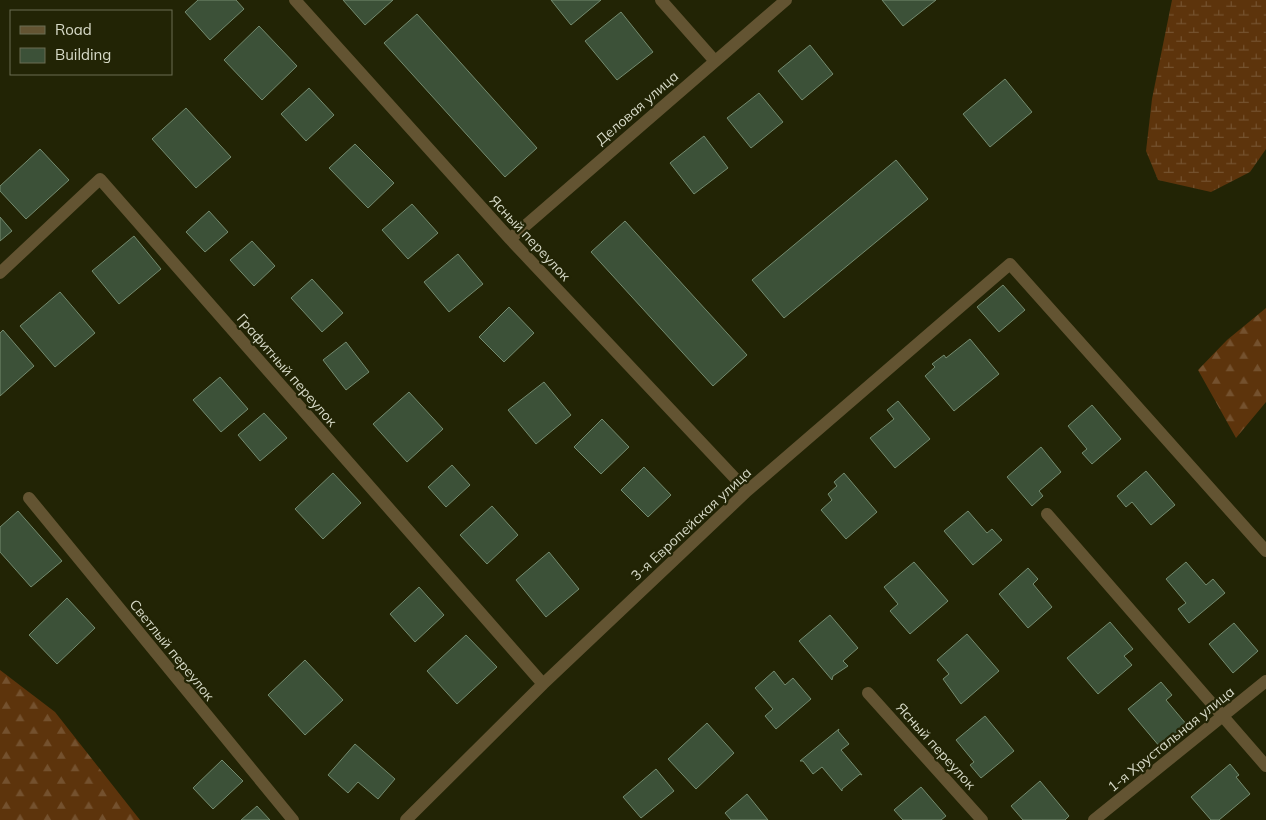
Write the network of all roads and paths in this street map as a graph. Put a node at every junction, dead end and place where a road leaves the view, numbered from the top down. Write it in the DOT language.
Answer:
graph roads {
  1 [pos="295,0"];
  2 [pos="661,0"];
  3 [pos="786,0"];
  4 [pos="714,60"];
  5 [pos="510,239"];
  6 [pos="0,273"];
  7 [pos="747,491"];
  8 [pos="29,498"];
  9 [pos="1047,514"];
  10 [pos="1266,551"];
  11 [pos="1266,681"];
  12 [pos="542,684"];
  13 [pos="868,693"];
  14 [pos="1224,717"];
  15 [pos="1266,766"];
  16 [pos="293,820"];
  17 [pos="406,820"];
  18 [pos="982,820"];
  19 [pos="1094,820"];
  1 -- 5 [label="street, Ясный переулок"];
  2 -- 4 [label="street"];
  3 -- 4 [label="street, Деловая улица"];
  4 -- 5 [label="street, Деловая улица"];
  5 -- 7 [label="street, Ясный переулок"];
  6 -- 12 [label="street, Графитный переулок"];
  7 -- 10 [label="street, 3-я Европейская улица"];
  7 -- 12 [label="street, 3-я Европейская улица"];
  8 -- 16 [label="street, Светлый переулок"];
  9 -- 14 [label="street"];
  11 -- 14 [label="street, 1-я Хрустальная улица"];
  12 -- 17 [label="street, 3-я Европейская улица"];
  13 -- 18 [label="street, Ясный переулок"];
  14 -- 15 [label="street"];
  14 -- 19 [label="street, 1-я Хрустальная улица"];
}
